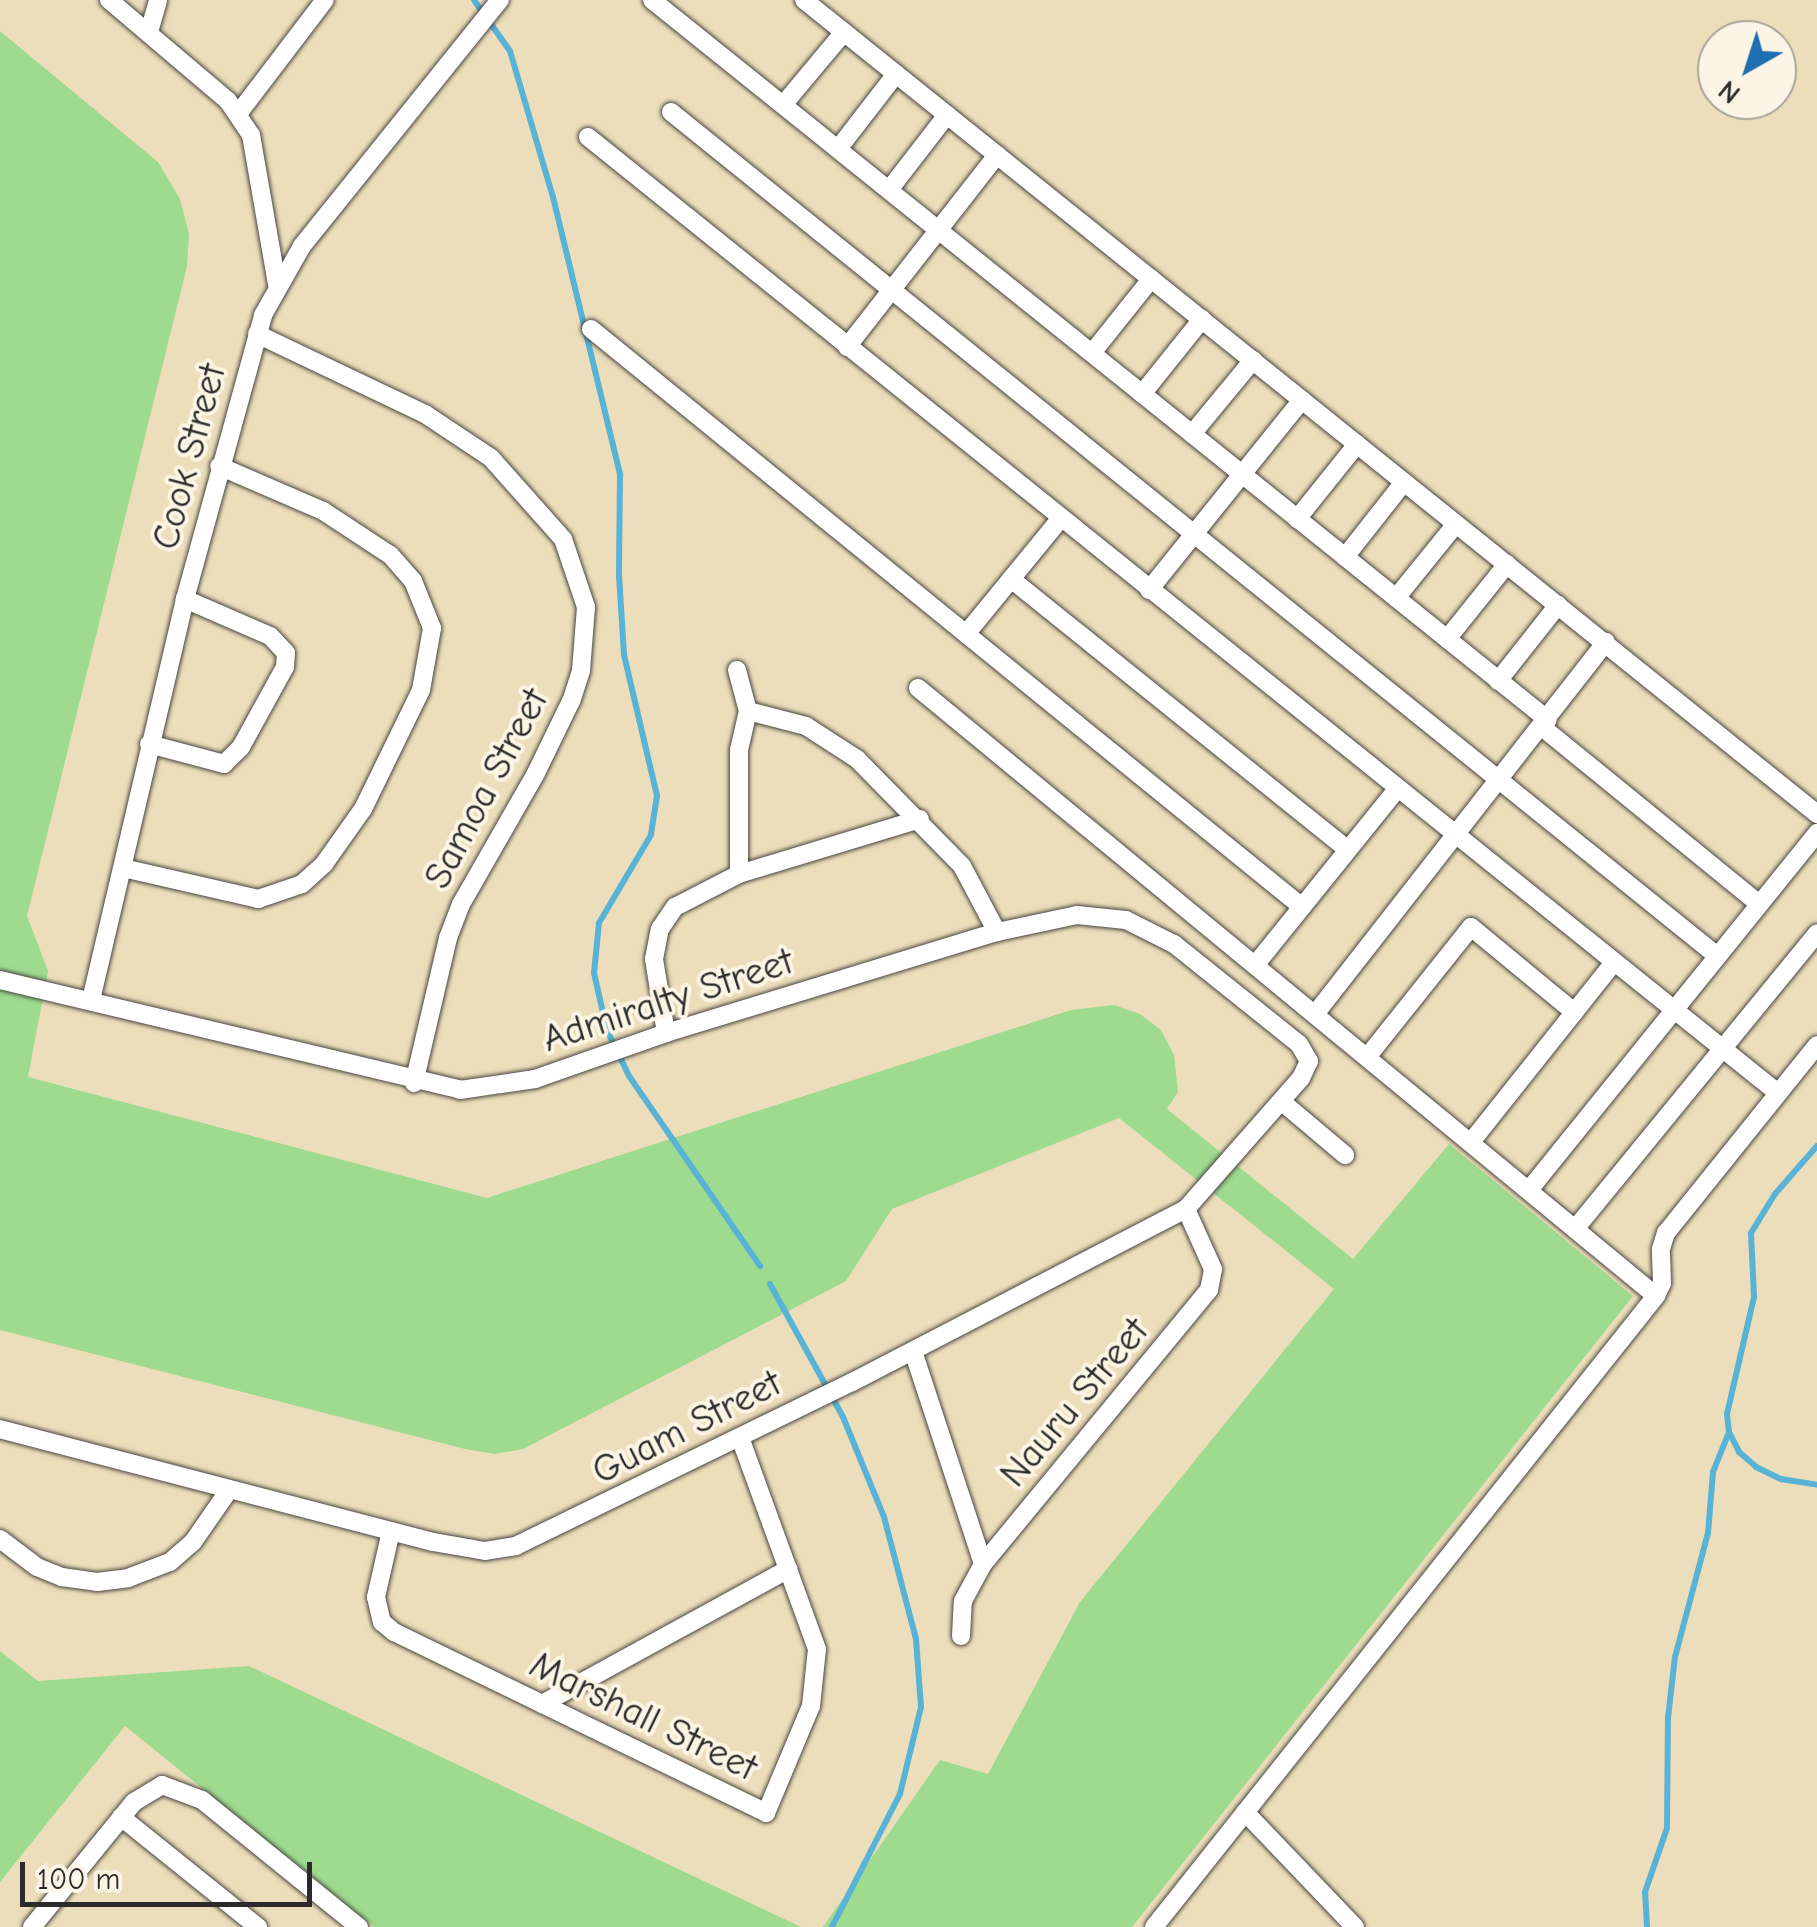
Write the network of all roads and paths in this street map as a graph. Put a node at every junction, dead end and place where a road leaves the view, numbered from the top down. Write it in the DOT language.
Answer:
graph roads {
  1 [pos="109,0"];
  2 [pos="158,0"];
  3 [pos="325,0"];
  4 [pos="652,0"];
  5 [pos="804,0"];
  6 [pos="497,4"];
  7 [pos="148,32"];
  8 [pos="844,32"];
  9 [pos="896,74"];
  10 [pos="783,105"];
  11 [pos="671,112"];
  12 [pos="238,114"];
  13 [pos="947,115"];
  14 [pos="588,137"];
  15 [pos="838,149"];
  16 [pos="997,155"];
  17 [pos="889,190"];
  18 [pos="938,230"];
  19 [pos="1151,278"];
  20 [pos="278,284"];
  21 [pos="893,288"];
  22 [pos="1202,319"];
  23 [pos="591,329"];
  24 [pos="257,334"];
  25 [pos="847,346"];
  26 [pos="1092,353"];
  27 [pos="1253,360"];
  28 [pos="1142,394"];
  29 [pos="1302,400"];
  30 [pos="1192,434"];
  31 [pos="1357,444"];
  32 [pos="219,466"];
  33 [pos="1242,474"];
  34 [pos="1404,482"];
  35 [pos="1297,518"];
  36 [pos="1060,519"];
  37 [pos="1456,524"];
  38 [pos="1196,532"];
  39 [pos="1345,557"];
  40 [pos="1507,564"];
  41 [pos="1011,579"];
  42 [pos="1149,590"];
  43 [pos="1396,598"];
  44 [pos="185,599"];
  45 [pos="1558,606"];
  46 [pos="966,634"];
  47 [pos="1447,639"];
  48 [pos="1606,642"];
  49 [pos="737,670"];
  50 [pos="1498,680"];
  51 [pos="918,688"];
  52 [pos="748,711"];
  53 [pos="1545,724"];
  54 [pos="150,744"];
  55 [pos="1501,779"];
  56 [pos="1397,789"];
  57 [pos="1817,814"];
  58 [pos="920,819"];
  59 [pos="1817,833"];
  60 [pos="1456,836"];
  61 [pos="1348,850"];
  62 [pos="123,868"];
  63 [pos="739,874"];
  64 [pos="1758,903"];
  65 [pos="1302,907"];
  66 [pos="997,932"];
  67 [pos="1817,933"];
  68 [pos="1716,955"];
  69 [pos="1614,962"];
  70 [pos="1256,964"];
  71 [pos="0,980"];
  72 [pos="90,1000"];
  73 [pos="1673,1008"];
  74 [pos="1316,1012"];
  75 [pos="1574,1012"];
  76 [pos="666,1033"];
  77 [pos="1817,1045"];
  78 [pos="1721,1047"];
  79 [pos="1368,1056"];
  80 [pos="1309,1061"];
  81 [pos="414,1083"];
  82 [pos="1778,1093"];
  83 [pos="1281,1101"];
  84 [pos="1471,1142"];
  85 [pos="1344,1155"];
  86 [pos="1529,1190"];
  87 [pos="1186,1209"];
  88 [pos="1575,1229"];
  89 [pos="1656,1296"];
  90 [pos="913,1351"];
  91 [pos="0,1429"];
  92 [pos="740,1438"];
  93 [pos="230,1490"];
  94 [pos="390,1531"];
  95 [pos="0,1540"];
  96 [pos="983,1564"];
  97 [pos="789,1568"];
  98 [pos="961,1636"];
  99 [pos="542,1704"];
  100 [pos="1245,1812"];
  101 [pos="120,1817"];
  102 [pos="32,1927"];
  103 [pos="258,1927"];
  104 [pos="359,1927"];
  105 [pos="1154,1927"];
  106 [pos="1355,1927"];
  1 -- 7 [label="street"];
  2 -- 7 [label="street"];
  3 -- 12 [label="street"];
  4 -- 10 [label="street"];
  5 -- 8 [label="street"];
  6 -- 20 [label="street, Cook Street"];
  7 -- 12 [label="street"];
  8 -- 9 [label="street"];
  8 -- 10 [label="street"];
  9 -- 13 [label="street"];
  9 -- 15 [label="street"];
  10 -- 15 [label="street"];
  11 -- 21 [label="street"];
  12 -- 20 [label="street"];
  13 -- 16 [label="street"];
  13 -- 17 [label="street"];
  14 -- 25 [label="street"];
  15 -- 17 [label="street"];
  16 -- 18 [label="street"];
  16 -- 19 [label="street"];
  17 -- 18 [label="street"];
  18 -- 21 [label="street"];
  18 -- 26 [label="street"];
  19 -- 22 [label="street"];
  19 -- 26 [label="street"];
  20 -- 24 [label="street, Cook Street"];
  21 -- 25 [label="street"];
  21 -- 38 [label="street"];
  22 -- 27 [label="street"];
  22 -- 28 [label="street"];
  23 -- 46 [label="street"];
  24 -- 32 [label="street, Cook Street"];
  24 -- 81 [label="street, Samoa Street"];
  25 -- 36 [label="street"];
  26 -- 28 [label="street"];
  27 -- 29 [label="street"];
  27 -- 30 [label="street"];
  28 -- 30 [label="street"];
  29 -- 31 [label="street"];
  29 -- 33 [label="street"];
  30 -- 33 [label="street"];
  31 -- 34 [label="street"];
  31 -- 35 [label="street"];
  32 -- 44 [label="street, Cook Street"];
  32 -- 62 [label="street"];
  33 -- 35 [label="street"];
  33 -- 38 [label="street"];
  34 -- 37 [label="street"];
  34 -- 39 [label="street"];
  35 -- 39 [label="street"];
  36 -- 41 [label="street"];
  36 -- 42 [label="street"];
  37 -- 40 [label="street"];
  37 -- 43 [label="street"];
  38 -- 42 [label="street"];
  38 -- 55 [label="street"];
  39 -- 43 [label="street"];
  40 -- 45 [label="street"];
  40 -- 47 [label="street"];
  41 -- 46 [label="street"];
  41 -- 61 [label="street"];
  42 -- 56 [label="street"];
  43 -- 47 [label="street"];
  44 -- 54 [label="street, Cook Street"];
  44 -- 54 [label="street"];
  45 -- 48 [label="street"];
  45 -- 50 [label="street"];
  46 -- 65 [label="street"];
  47 -- 50 [label="street"];
  48 -- 53 [label="street"];
  48 -- 57 [label="street"];
  49 -- 52 [label="street"];
  50 -- 53 [label="street"];
  51 -- 70 [label="street"];
  52 -- 58 [label="street"];
  52 -- 63 [label="street"];
  53 -- 55 [label="street"];
  53 -- 64 [label="street"];
  54 -- 62 [label="street, Cook Street"];
  55 -- 60 [label="street"];
  55 -- 68 [label="street"];
  56 -- 60 [label="street"];
  56 -- 61 [label="street"];
  58 -- 63 [label="street"];
  58 -- 66 [label="street"];
  59 -- 64 [label="street"];
  60 -- 69 [label="street"];
  60 -- 74 [label="street"];
  61 -- 65 [label="street"];
  62 -- 72 [label="street, Cook Street"];
  63 -- 76 [label="street"];
  64 -- 68 [label="street"];
  65 -- 70 [label="street"];
  66 -- 76 [label="street, Admiralty Street"];
  66 -- 80 [label="street, Admiralty Street"];
  67 -- 78 [label="street"];
  68 -- 73 [label="street"];
  69 -- 73 [label="street"];
  69 -- 75 [label="street"];
  70 -- 74 [label="street"];
  71 -- 72 [label="street, Admiralty Street"];
  72 -- 81 [label="street, Admiralty Street"];
  73 -- 78 [label="street"];
  73 -- 86 [label="street"];
  74 -- 79 [label="street"];
  75 -- 79 [label="street"];
  75 -- 84 [label="street"];
  76 -- 81 [label="street, Admiralty Street"];
  77 -- 82 [label="street"];
  78 -- 82 [label="street"];
  78 -- 88 [label="street"];
  79 -- 84 [label="street"];
  80 -- 83 [label="street, Guam Street"];
  82 -- 89 [label="street"];
  83 -- 85 [label="street"];
  83 -- 87 [label="street, Guam Street"];
  84 -- 86 [label="street"];
  86 -- 88 [label="street"];
  87 -- 90 [label="street, Guam Street"];
  87 -- 96 [label="street, Nauru Street"];
  88 -- 89 [label="street"];
  89 -- 100 [label="street"];
  90 -- 92 [label="street, Guam Street"];
  90 -- 96 [label="street"];
  91 -- 93 [label="street, Guam Street"];
  92 -- 94 [label="street, Guam Street"];
  92 -- 97 [label="street, Marshall Street"];
  93 -- 94 [label="street, Guam Street"];
  93 -- 95 [label="street"];
  94 -- 99 [label="street, Marshall Street"];
  96 -- 98 [label="street, Nauru Street"];
  97 -- 99 [label="street"];
  97 -- 99 [label="street, Marshall Street"];
  100 -- 105 [label="street"];
  100 -- 106 [label="street"];
  101 -- 102 [label="street"];
  101 -- 103 [label="street"];
  101 -- 104 [label="street"];
}
